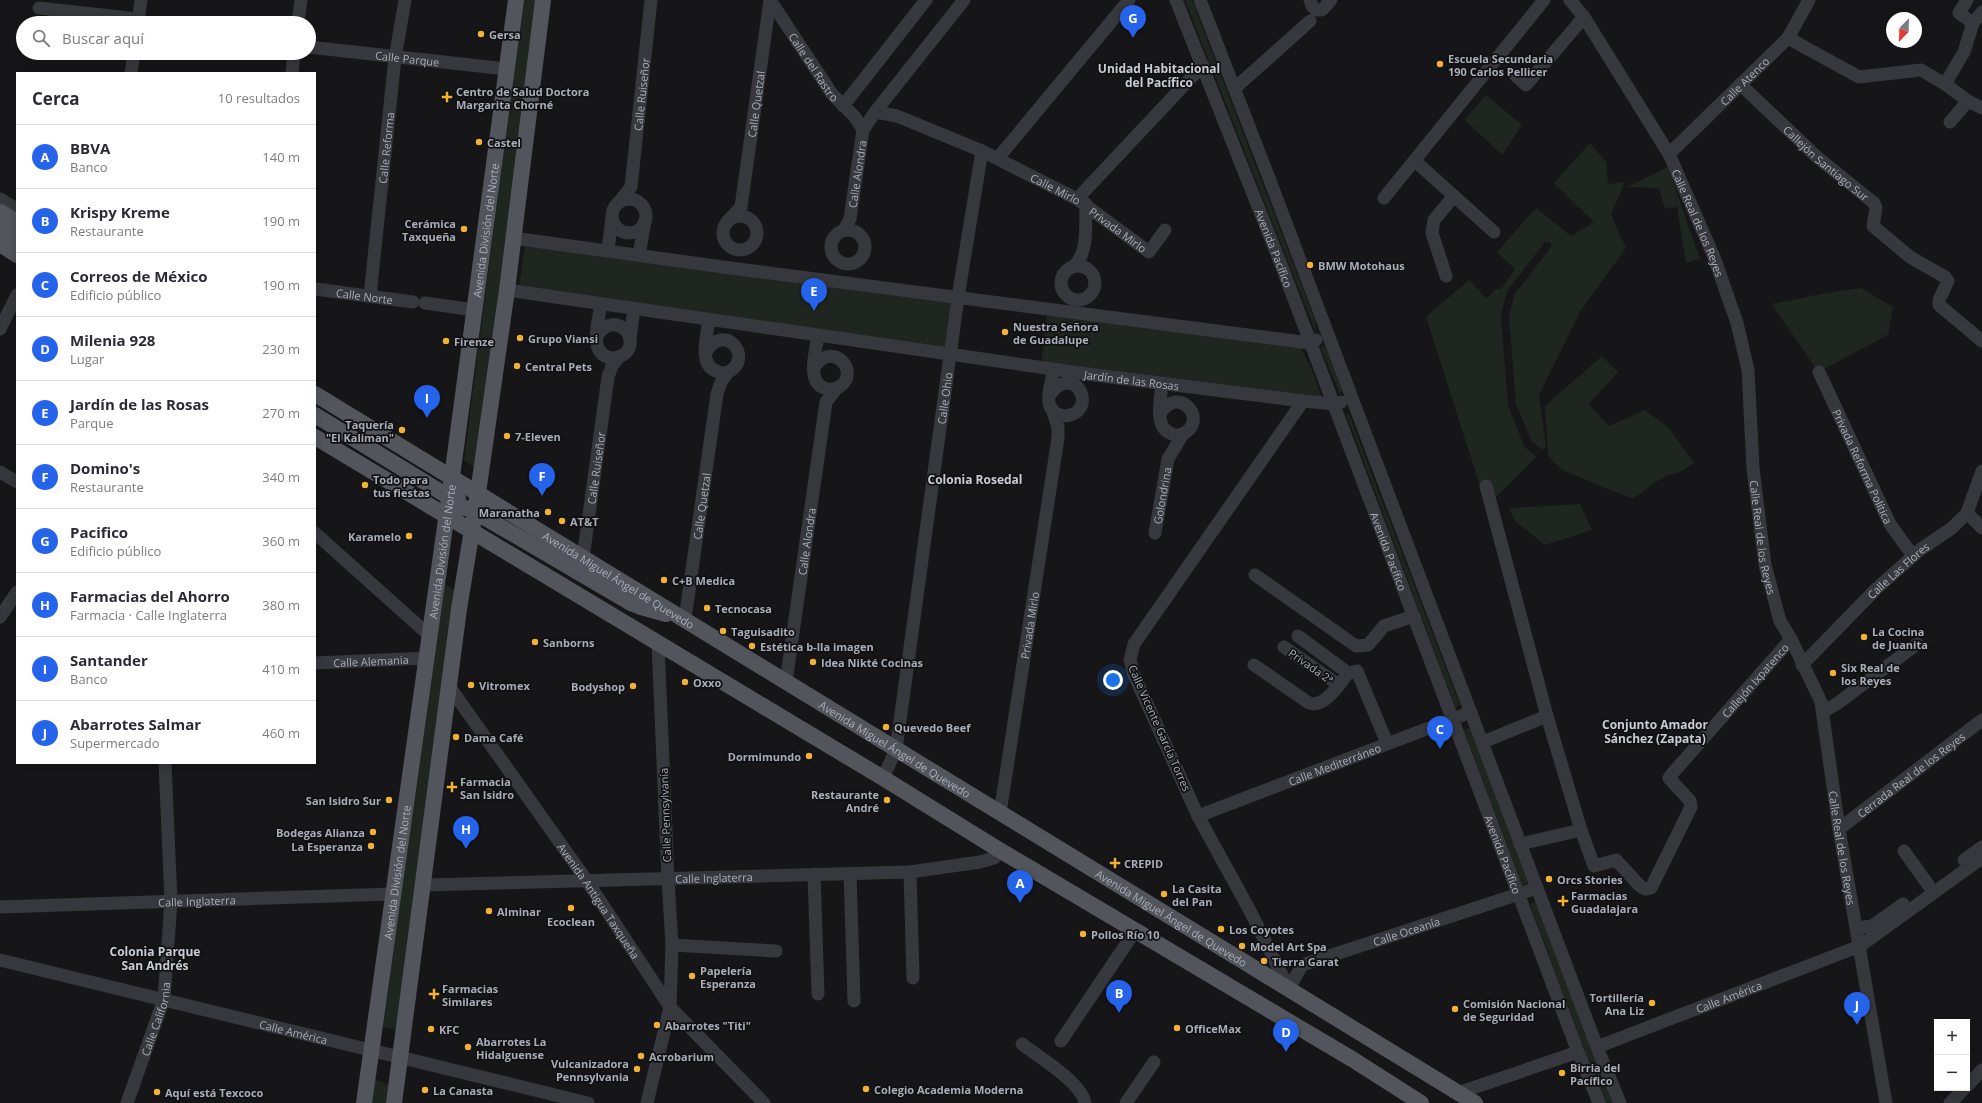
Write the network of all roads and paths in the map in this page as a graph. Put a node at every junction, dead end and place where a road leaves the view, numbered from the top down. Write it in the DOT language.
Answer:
graph roads {
  1 [pos="140,0"];
  2 [pos="301,0"];
  3 [pos="405,0"];
  4 [pos="516,0"];
  5 [pos="543,0"];
  6 [pos="652,0"];
  7 [pos="770,0"];
  8 [pos="926,0"];
  9 [pos="964,0"];
  10 [pos="1129,0"];
  11 [pos="1176,0"];
  12 [pos="1200,0"];
  13 [pos="1310,0"];
  14 [pos="1544,0"];
  15 [pos="1570,0"];
  16 [pos="1809,0"];
  17 [pos="1967,0"];
  18 [pos="1327,5"];
  19 [pos="39,8"];
  20 [pos="1982,12"];
  21 [pos="100,16"];
  22 [pos="138,16"];
  23 [pos="299,16"];
  24 [pos="1584,17"];
  25 [pos="1310,21"];
  26 [pos="1973,23"];
  27 [pos="1788,38"];
  28 [pos="316,48"];
  29 [pos="395,58"];
  30 [pos="133,60"];
  31 [pos="293,60"];
  32 [pos="1202,65"];
  33 [pos="506,69"];
  34 [pos="131,72"];
  35 [pos="292,72"];
  36 [pos="1515,75"];
  37 [pos="1740,84"];
  38 [pos="1945,84"];
  39 [pos="1235,88"];
  40 [pos="1968,101"];
  41 [pos="842,106"];
  42 [pos="1982,108"];
  43 [pos="875,112"];
  44 [pos="1950,122"];
  45 [pos="863,130"];
  46 [pos="982,151"];
  47 [pos="1669,154"];
  48 [pos="998,158"];
  49 [pos="1415,160"];
  50 [pos="631,187"];
  51 [pos="1454,196"];
  52 [pos="1384,198"];
  53 [pos="0,199"];
  54 [pos="1082,202"];
  55 [pos="618,203"];
  56 [pos="643,205"];
  57 [pos="741,207"];
  58 [pos="16,208"];
  59 [pos="0,212"];
  60 [pos="612,218"];
  61 [pos="16,221"];
  62 [pos="646,221"];
  63 [pos="728,221"];
  64 [pos="753,223"];
  65 [pos="849,226"];
  66 [pos="0,228"];
  67 [pos="1165,230"];
  68 [pos="1494,232"];
  69 [pos="16,237"];
  70 [pos="513,238"];
  71 [pos="726,243"];
  72 [pos="0,244"];
  73 [pos="752,247"];
  74 [pos="608,250"];
  75 [pos="1083,253"];
  76 [pos="16,254"];
  77 [pos="639,255"];
  78 [pos="834,256"];
  79 [pos="860,258"];
  80 [pos="1074,266"];
  81 [pos="722,267"];
  82 [pos="749,270"];
  83 [pos="1091,272"];
  84 [pos="1446,276"];
  85 [pos="831,280"];
  86 [pos="857,284"];
  87 [pos="316,289"];
  88 [pos="507,290"];
  89 [pos="1064,292"];
  90 [pos="1090,295"];
  91 [pos="370,296"];
  92 [pos="16,297"];
  93 [pos="958,297"];
  94 [pos="601,304"];
  95 [pos="634,309"];
  96 [pos="474,310"];
  97 [pos="1062,311"];
  98 [pos="1088,314"];
  99 [pos="709,320"];
  100 [pos="742,325"];
  101 [pos="0,329"];
  102 [pos="597,336"];
  103 [pos="818,336"];
  104 [pos="1328,336"];
  105 [pos="630,339"];
  106 [pos="850,341"];
  107 [pos="1982,341"];
  108 [pos="1310,343"];
  109 [pos="599,351"];
  110 [pos="706,352"];
  111 [pos="739,354"];
  112 [pos="950,355"];
  113 [pos="619,357"];
  114 [pos="708,366"];
  115 [pos="814,368"];
  116 [pos="1054,370"];
  117 [pos="847,371"];
  118 [pos="728,372"];
  119 [pos="1818,372"];
  120 [pos="1087,374"];
  121 [pos="608,377"];
  122 [pos="816,382"];
  123 [pos="1162,384"];
  124 [pos="837,388"];
  125 [pos="1196,388"];
  126 [pos="717,394"];
  127 [pos="316,395"];
  128 [pos="1050,395"];
  129 [pos="1083,398"];
  130 [pos="1352,398"];
  131 [pos="1303,401"];
  132 [pos="826,402"];
  133 [pos="1334,404"];
  134 [pos="1052,410"];
  135 [pos="1160,414"];
  136 [pos="316,416"];
  137 [pos="1072,416"];
  138 [pos="1194,417"];
  139 [pos="1163,428"];
  140 [pos="1183,434"];
  141 [pos="316,438"];
  142 [pos="1058,438"];
  143 [pos="1168,459"];
  144 [pos="1982,471"];
  145 [pos="0,472"];
  146 [pos="452,477"];
  147 [pos="16,481"];
  148 [pos="1486,486"];
  149 [pos="478,493"];
  150 [pos="449,497"];
  151 [pos="474,512"];
  152 [pos="1967,513"];
  153 [pos="446,516"];
  154 [pos="1982,528"];
  155 [pos="471,530"];
  156 [pos="1155,533"];
  157 [pos="316,534"];
  158 [pos="1913,556"];
  159 [pos="583,558"];
  160 [pos="1255,575"];
  161 [pos="16,593"];
  162 [pos="1414,616"];
  163 [pos="0,617"];
  164 [pos="684,619"];
  165 [pos="430,636"];
  166 [pos="1298,636"];
  167 [pos="1791,639"];
  168 [pos="658,644"];
  169 [pos="1917,644"];
  170 [pos="1284,647"];
  171 [pos="427,658"];
  172 [pos="316,663"];
  173 [pos="1254,665"];
  174 [pos="1802,665"];
  175 [pos="1348,673"];
  176 [pos="786,682"];
  177 [pos="1339,685"];
  178 [pos="449,686"];
  179 [pos="1471,712"];
  180 [pos="1823,712"];
  181 [pos="1547,716"];
  182 [pos="1452,718"];
  183 [pos="1982,720"];
  184 [pos="1483,742"];
  185 [pos="1387,744"];
  186 [pos="896,750"];
  187 [pos="166,764"];
  188 [pos="883,778"];
  189 [pos="1000,813"];
  190 [pos="1198,816"];
  191 [pos="1839,829"];
  192 [pos="1581,830"];
  193 [pos="1520,844"];
  194 [pos="1982,847"];
  195 [pos="1001,851"];
  196 [pos="1904,852"];
  197 [pos="1982,858"];
  198 [pos="910,872"];
  199 [pos="850,873"];
  200 [pos="814,874"];
  201 [pos="668,879"];
  202 [pos="587,881"];
  203 [pos="424,885"];
  204 [pos="1929,886"];
  205 [pos="1537,888"];
  206 [pos="393,894"];
  207 [pos="1518,894"];
  208 [pos="171,901"];
  209 [pos="0,907"];
  210 [pos="1857,928"];
  211 [pos="1135,931"];
  212 [pos="672,945"];
  213 [pos="1860,946"];
  214 [pos="776,951"];
  215 [pos="0,960"];
  216 [pos="913,978"];
  217 [pos="1289,989"];
  218 [pos="818,994"];
  219 [pos="164,999"];
  220 [pos="854,1001"];
  221 [pos="670,1007"];
  222 [pos="1061,1041"];
  223 [pos="1022,1044"];
  224 [pos="1597,1047"];
  225 [pos="371,1051"];
  226 [pos="1578,1052"];
  227 [pos="401,1058"];
  228 [pos="1154,1062"];
  229 [pos="1982,1070"];
  230 [pos="1970,1083"];
  231 [pos="1962,1091"];
  232 [pos="1458,1093"];
  233 [pos="127,1103"];
  234 [pos="364,1103"];
  235 [pos="394,1103"];
  236 [pos="588,1103"];
  237 [pos="647,1103"];
  238 [pos="764,1103"];
  239 [pos="1085,1103"];
  240 [pos="1126,1103"];
  241 [pos="1421,1103"];
  242 [pos="1475,1103"];
  243 [pos="1599,1103"];
  244 [pos="1620,1103"];
  245 [pos="1886,1103"];
  246 [pos="1950,1103"];
  1 -- 22 [label="street"];
  2 -- 23 [label="street"];
  3 -- 29 [label="street, Calle Reforma"];
  4 -- 33 [label="main road, Avenida División del Norte"];
  5 -- 70 [label="main road"];
  6 -- 50 [label="street, Calle Ruiseñor"];
  7 -- 41 [label="street, Calle del Rastro"];
  7 -- 57 [label="street, Calle Quetzal"];
  8 -- 41 [label="street"];
  9 -- 43 [label="street"];
  10 -- 48 [label="street"];
  11 -- 32 [label="street, Avenida Pacífico"];
  12 -- 39 [label="street, Avenida Pacífico"];
  13 -- 18 [label="street"];
  14 -- 49 [label="street"];
  15 -- 24 [label="street, Calle Real de los Reyes"];
  16 -- 27 [label="street, Calle Atenco"];
  17 -- 26 [label="street"];
  19 -- 21 [label="street"];
  20 -- 26 [label="street"];
  24 -- 36 [label="street"];
  24 -- 47 [label="street, Calle Real de los Reyes"];
  25 -- 39 [label="street"];
  26 -- 38 [label="street"];
  27 -- 37 [label="street, Calle Atenco"];
  27 -- 38 [label="street"];
  28 -- 29 [label="street, Calle Parque"];
  29 -- 33 [label="street, Calle Parque"];
  29 -- 91 [label="street, Calle Reforma"];
  30 -- 34 [label="street"];
  31 -- 35 [label="street"];
  32 -- 54 [label="street"];
  32 -- 108 [label="street, Avenida Pacífico"];
  33 -- 96 [label="main road, Avenida División del Norte"];
  37 -- 47 [label="street, Calle Atenco"];
  37 -- 107 [label="street, Callejón Santiago Sur"];
  38 -- 40 [label="street"];
  39 -- 104 [label="street, Avenida Pacífico"];
  40 -- 42 [label="street"];
  40 -- 44 [label="street"];
  41 -- 45 [label="street, Calle del Rastro"];
  43 -- 45 [label="street"];
  43 -- 46 [label="street"];
  45 -- 65 [label="street, Calle Alondra"];
  46 -- 48 [label="street, Calle Mirlo"];
  46 -- 93 [label="street, Calle Ohio"];
  47 -- 167 [label="street, Calle Real de los Reyes"];
  48 -- 54 [label="street, Calle Mirlo"];
  49 -- 51 [label="street"];
  49 -- 52 [label="street"];
  50 -- 55 [label="street"];
  50 -- 56 [label="street"];
  51 -- 68 [label="street"];
  51 -- 84 [label="street"];
  53 -- 58 [label="street"];
  54 -- 67 [label="street, Privada Mirlo"];
  54 -- 75 [label="street, Calle Mirlo"];
  55 -- 56 [label="street"];
  55 -- 60 [label="street"];
  56 -- 62 [label="street"];
  57 -- 63 [label="street"];
  57 -- 64 [label="street"];
  59 -- 61 [label="main road"];
  60 -- 62 [label="street"];
  60 -- 74 [label="street"];
  62 -- 77 [label="street"];
  63 -- 64 [label="street"];
  63 -- 71 [label="street"];
  64 -- 73 [label="street"];
  65 -- 78 [label="street"];
  65 -- 79 [label="street"];
  66 -- 69 [label="main road"];
  70 -- 74 [label="street"];
  70 -- 88 [label="main road"];
  71 -- 73 [label="street"];
  71 -- 81 [label="street"];
  72 -- 76 [label="main road"];
  73 -- 82 [label="street"];
  74 -- 77 [label="street"];
  75 -- 80 [label="street"];
  75 -- 83 [label="street, Calle Mirlo"];
  77 -- 81 [label="street"];
  78 -- 79 [label="street"];
  78 -- 85 [label="street"];
  79 -- 86 [label="street"];
  80 -- 83 [label="street"];
  80 -- 89 [label="street"];
  81 -- 82 [label="street"];
  82 -- 85 [label="street"];
  83 -- 90 [label="street"];
  85 -- 86 [label="street"];
  86 -- 93 [label="street"];
  87 -- 91 [label="street, Calle Norte"];
  88 -- 94 [label="street, Jardín de las Rosas"];
  88 -- 149 [label="main road"];
  89 -- 90 [label="street"];
  89 -- 97 [label="street"];
  90 -- 98 [label="street"];
  91 -- 96 [label="street, Calle Norte"];
  92 -- 101 [label="street"];
  93 -- 97 [label="street"];
  93 -- 112 [label="street, Calle Ohio"];
  94 -- 95 [label="street, Jardín de las Rosas"];
  94 -- 102 [label="street"];
  95 -- 99 [label="street, Jardín de las Rosas"];
  95 -- 105 [label="street"];
  96 -- 146 [label="main road, Avenida División del Norte"];
  97 -- 98 [label="street"];
  98 -- 108 [label="street"];
  99 -- 100 [label="street, Jardín de las Rosas"];
  99 -- 110 [label="street"];
  100 -- 103 [label="street, Jardín de las Rosas"];
  100 -- 111 [label="street"];
  102 -- 105 [label="street"];
  102 -- 109 [label="street"];
  103 -- 106 [label="street, Jardín de las Rosas"];
  103 -- 115 [label="street"];
  104 -- 108 [label="street"];
  104 -- 130 [label="street, Avenida Pacífico"];
  105 -- 113 [label="street"];
  106 -- 112 [label="street, Jardín de las Rosas"];
  106 -- 117 [label="street"];
  108 -- 133 [label="street, Avenida Pacífico"];
  109 -- 113 [label="street"];
  109 -- 121 [label="street, Calle Ruiseñor"];
  110 -- 111 [label="street"];
  110 -- 114 [label="street"];
  111 -- 118 [label="street"];
  112 -- 116 [label="street, Jardín de las Rosas"];
  112 -- 186 [label="street, Calle Ohio"];
  113 -- 121 [label="street, Calle Ruiseñor"];
  114 -- 118 [label="street"];
  114 -- 126 [label="street, Calle Quetzal"];
  115 -- 117 [label="street"];
  115 -- 122 [label="street"];
  116 -- 120 [label="street, Jardín de las Rosas"];
  116 -- 128 [label="street"];
  117 -- 124 [label="street"];
  118 -- 126 [label="street, Calle Quetzal"];
  119 -- 158 [label="street, Privada Reforma Política"];
  120 -- 123 [label="street, Jardín de las Rosas"];
  120 -- 129 [label="street"];
  121 -- 159 [label="street, Calle Ruiseñor"];
  122 -- 124 [label="street"];
  122 -- 132 [label="street"];
  123 -- 125 [label="street, Jardín de las Rosas"];
  123 -- 135 [label="street"];
  124 -- 132 [label="street"];
  125 -- 131 [label="street, Jardín de las Rosas"];
  125 -- 138 [label="street"];
  126 -- 164 [label="street, Calle Quetzal"];
  127 -- 146 [label="main road, Avenida Miguel Ángel de Quevedo"];
  128 -- 129 [label="street"];
  128 -- 134 [label="street"];
  129 -- 137 [label="street"];
  130 -- 133 [label="street, Jardín de las Rosas"];
  130 -- 179 [label="street, Avenida Pacífico"];
  131 -- 133 [label="street, Jardín de las Rosas"];
  131 -- 190 [label="street, Calle Vicente García Torres"];
  132 -- 176 [label="street, Calle Alondra"];
  133 -- 162 [label="street, Avenida Pacífico"];
  134 -- 137 [label="street"];
  134 -- 142 [label="street, Privada Mirlo"];
  135 -- 138 [label="street"];
  135 -- 139 [label="street"];
  136 -- 150 [label="main road"];
  137 -- 142 [label="street, Privada Mirlo"];
  138 -- 140 [label="street"];
  139 -- 140 [label="street"];
  139 -- 143 [label="street, Golondrina"];
  140 -- 143 [label="street, Golondrina"];
  141 -- 153 [label="main road"];
  142 -- 189 [label="street, Privada Mirlo"];
  143 -- 156 [label="street, Golondrina"];
  144 -- 152 [label="street, Calle Las Flores"];
  145 -- 147 [label="street"];
  146 -- 149 [label="main road, Avenida Miguel Ángel de Quevedo"];
  146 -- 150 [label="main road, Avenida División del Norte"];
  148 -- 181 [label="street, Callejón Ixpatenco"];
  149 -- 150 [label="main road"];
  149 -- 151 [label="main road"];
  149 -- 159 [label="main road, Avenida Miguel Ángel de Quevedo"];
  150 -- 153 [label="main road, Avenida División del Norte"];
  151 -- 153 [label="main road"];
  151 -- 155 [label="main road"];
  151 -- 164 [label="main road"];
  152 -- 154 [label="street"];
  152 -- 158 [label="street, Calle Las Flores"];
  153 -- 155 [label="main road"];
  153 -- 165 [label="main road, Avenida División del Norte"];
  155 -- 168 [label="main road"];
  155 -- 178 [label="main road"];
  157 -- 165 [label="street"];
  158 -- 174 [label="street, Calle Las Flores"];
  159 -- 164 [label="main road, Avenida Miguel Ángel de Quevedo"];
  160 -- 162 [label="street"];
  161 -- 163 [label="street"];
  162 -- 182 [label="street, Avenida Pacífico"];
  164 -- 176 [label="main road, Avenida Miguel Ángel de Quevedo"];
  165 -- 171 [label="main road, Avenida División del Norte"];
  166 -- 175 [label="street"];
  167 -- 174 [label="street, Calle Real de los Reyes"];
  167 -- 192 [label="street, Callejón Ixpatenco"];
  168 -- 188 [label="main road"];
  168 -- 201 [label="street, Calle Pennsylvania"];
  169 -- 180 [label="street"];
  170 -- 177 [label="street, Privada 2ª"];
  171 -- 172 [label="street, Calle Alemania"];
  171 -- 206 [label="main road, Avenida División del Norte"];
  173 -- 177 [label="street"];
  174 -- 180 [label="street, Calle Real de los Reyes"];
  175 -- 177 [label="street"];
  175 -- 185 [label="street"];
  176 -- 186 [label="main road, Avenida Miguel Ángel de Quevedo"];
  178 -- 202 [label="street, Avenida Antigua Taxqueña"];
  178 -- 203 [label="main road"];
  179 -- 182 [label="street, Calle Mediterráneo"];
  179 -- 184 [label="street, Avenida Pacífico"];
  180 -- 191 [label="street, Calle Real de los Reyes"];
  181 -- 184 [label="street"];
  181 -- 192 [label="street, Callejón Ixpatenco"];
  182 -- 185 [label="street, Calle Mediterráneo"];
  182 -- 207 [label="street, Avenida Pacífico"];
  183 -- 191 [label="street, Cerrada Real de los Reyes"];
  184 -- 193 [label="street, Avenida Pacífico"];
  185 -- 190 [label="street, Calle Mediterráneo"];
  186 -- 188 [label="street, Calle Ohio"];
  186 -- 189 [label="main road, Avenida Miguel Ángel de Quevedo"];
  187 -- 208 [label="street, Calle California"];
  188 -- 195 [label="main road"];
  189 -- 217 [label="main road, Avenida Miguel Ángel de Quevedo"];
  190 -- 217 [label="street, Calle Vicente García Torres"];
  191 -- 210 [label="street, Calle Real de los Reyes"];
  192 -- 193 [label="street"];
  193 -- 205 [label="street, Avenida Pacífico"];
  194 -- 204 [label="street"];
  195 -- 198 [label="street, Calle Inglaterra"];
  195 -- 211 [label="main road"];
  196 -- 204 [label="street"];
  197 -- 213 [label="street, Calle América"];
  198 -- 199 [label="street, Calle Inglaterra"];
  198 -- 216 [label="street"];
  199 -- 200 [label="street, Calle Inglaterra"];
  199 -- 220 [label="street"];
  200 -- 201 [label="street, Calle Inglaterra"];
  200 -- 218 [label="street"];
  201 -- 202 [label="street, Calle Inglaterra"];
  201 -- 212 [label="street, Calle Pennsylvania"];
  202 -- 203 [label="street, Calle Inglaterra"];
  202 -- 221 [label="street, Avenida Antigua Taxqueña"];
  203 -- 227 [label="main road"];
  204 -- 210 [label="street"];
  205 -- 207 [label="street, Calle Oceanía"];
  205 -- 224 [label="street, Avenida Pacífico"];
  206 -- 208 [label="street, Calle Inglaterra"];
  206 -- 225 [label="main road, Avenida División del Norte"];
  207 -- 217 [label="street, Calle Oceanía"];
  207 -- 226 [label="street, Avenida Pacífico"];
  208 -- 209 [label="street, Calle Inglaterra"];
  208 -- 219 [label="street, Calle California"];
  210 -- 213 [label="street, Calle Real de los Reyes"];
  211 -- 222 [label="street"];
  211 -- 241 [label="main road"];
  212 -- 214 [label="street"];
  212 -- 221 [label="street, Calle Pennsylvania"];
  213 -- 224 [label="street, Calle América"];
  213 -- 245 [label="street, Calle Real de los Reyes"];
  215 -- 219 [label="street, Calle América"];
  217 -- 232 [label="main road, Avenida Miguel Ángel de Quevedo"];
  219 -- 225 [label="street, Calle América"];
  219 -- 233 [label="street, Calle California"];
  221 -- 237 [label="street, Calle Pennsylvania"];
  221 -- 238 [label="street, Avenida Antigua Taxqueña"];
  223 -- 239 [label="street"];
  224 -- 244 [label="street, Avenida Pacífico"];
  225 -- 227 [label="street, Calle América"];
  225 -- 234 [label="main road, Avenida División del Norte"];
  226 -- 232 [label="street"];
  226 -- 243 [label="street, Avenida Pacífico"];
  227 -- 235 [label="main road"];
  227 -- 236 [label="street, Calle América"];
  228 -- 240 [label="street"];
  229 -- 230 [label="street"];
  231 -- 246 [label="street"];
  232 -- 242 [label="main road, Avenida Miguel Ángel de Quevedo"];
}
